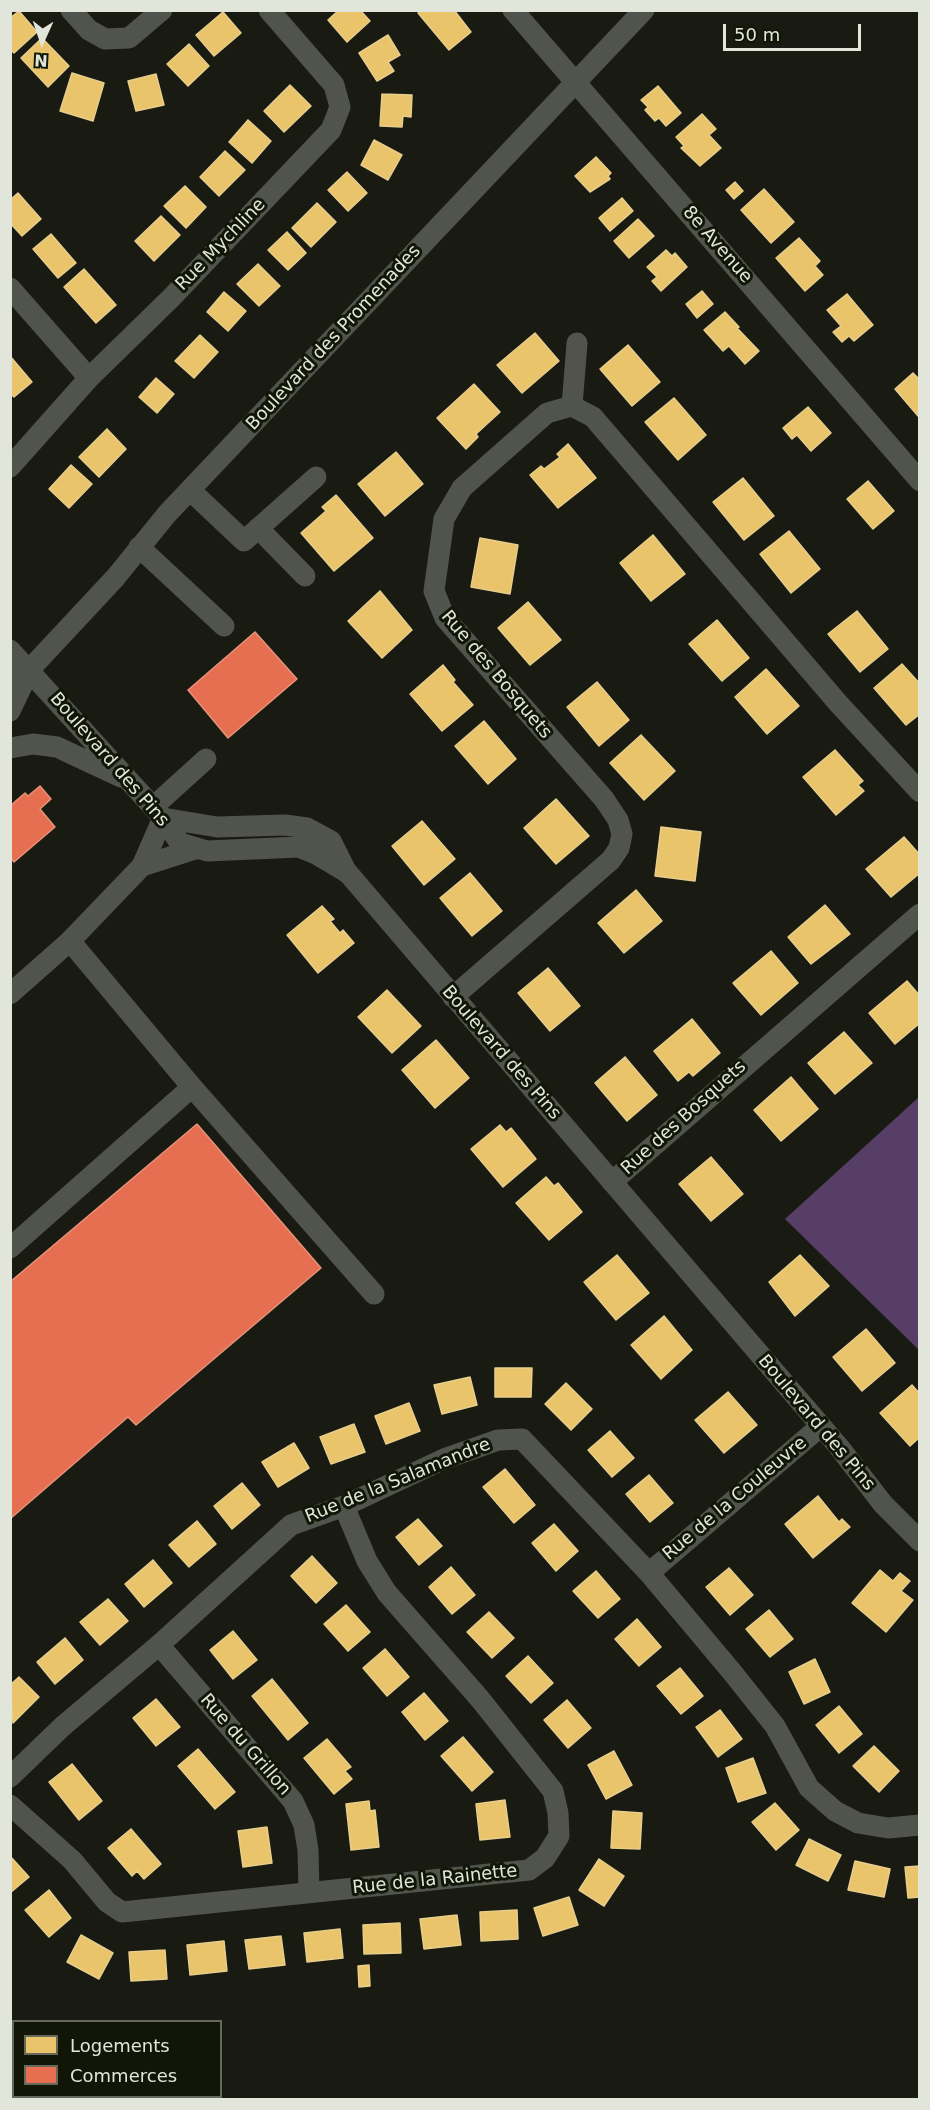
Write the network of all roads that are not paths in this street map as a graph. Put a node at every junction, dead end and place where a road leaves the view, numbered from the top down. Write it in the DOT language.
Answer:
graph roads {
  1 [pos="70,10"];
  2 [pos="162,10"];
  3 [pos="268,10"];
  4 [pos="513,10"];
  5 [pos="644,10"];
  6 [pos="576,82"];
  7 [pos="10,288"];
  8 [pos="577,343"];
  9 [pos="88,378"];
  10 [pos="572,406"];
  11 [pos="10,467"];
  12 [pos="316,477"];
  13 [pos="920,481"];
  14 [pos="190,490"];
  15 [pos="258,528"];
  16 [pos="139,547"];
  17 [pos="305,576"];
  18 [pos="224,626"];
  19 [pos="10,650"];
  20 [pos="30,669"];
  21 [pos="10,680"];
  22 [pos="10,711"];
  23 [pos="10,747"];
  24 [pos="206,759"];
  25 [pos="130,781"];
  26 [pos="920,792"];
  27 [pos="158,813"];
  28 [pos="195,849"];
  29 [pos="142,866"];
  30 [pos="348,873"];
  31 [pos="920,914"];
  32 [pos="70,942"];
  33 [pos="10,994"];
  34 [pos="453,997"];
  35 [pos="192,1088"];
  36 [pos="612,1182"];
  37 [pos="10,1248"];
  38 [pos="374,1294"];
  39 [pos="821,1426"];
  40 [pos="344,1506"];
  41 [pos="920,1541"];
  42 [pos="649,1572"];
  43 [pos="159,1645"];
  44 [pos="10,1777"];
  45 [pos="10,1806"];
  46 [pos="920,1826"];
  47 [pos="309,1892"];
  1 -- 2 [label="street"];
  3 -- 9 [label="street, Rue Mychline"];
  4 -- 6 [label="street, 8e Avenue"];
  5 -- 6 [label="street, Boulevard des Promenades"];
  6 -- 13 [label="street, 8e Avenue"];
  6 -- 14 [label="street, Boulevard des Promenades"];
  7 -- 9 [label="street"];
  8 -- 10 [label="street"];
  9 -- 11 [label="street, Rue Mychline"];
  10 -- 26 [label="street"];
  10 -- 34 [label="street, Rue des Bosquets"];
  12 -- 15 [label="street"];
  14 -- 15 [label="street"];
  14 -- 16 [label="street, Boulevard des Promenades"];
  15 -- 17 [label="street"];
  16 -- 18 [label="street"];
  16 -- 20 [label="street, Boulevard des Promenades"];
  19 -- 20 [label="street, Boulevard des Pins"];
  20 -- 21 [label="street, Boulevard des Promenades"];
  20 -- 22 [label="street, Boulevard des Promenades"];
  20 -- 25 [label="street, Boulevard des Pins"];
  23 -- 25 [label="street"];
  24 -- 27 [label="street"];
  25 -- 27 [label="street, Boulevard des Pins"];
  27 -- 28 [label="street, Boulevard des Pins"];
  27 -- 29 [label="street"];
  27 -- 30 [label="street"];
  28 -- 29 [label="street"];
  28 -- 30 [label="street, Boulevard des Pins"];
  29 -- 32 [label="street"];
  30 -- 34 [label="street, Boulevard des Pins"];
  31 -- 36 [label="street, Rue des Bosquets"];
  32 -- 33 [label="street"];
  32 -- 35 [label="street"];
  34 -- 36 [label="street, Boulevard des Pins"];
  35 -- 37 [label="street"];
  35 -- 38 [label="street"];
  36 -- 39 [label="street, Boulevard des Pins"];
  39 -- 41 [label="street, Boulevard des Pins"];
  39 -- 42 [label="street, Rue de la Couleuvre"];
  40 -- 42 [label="street, Rue de la Salamandre"];
  40 -- 43 [label="street, Rue de la Salamandre"];
  40 -- 47 [label="street, Rue de la Rainette"];
  42 -- 46 [label="street, Rue de la Salamandre"];
  43 -- 44 [label="street, Rue de la Salamandre"];
  43 -- 47 [label="street, Rue du Grillon"];
  45 -- 47 [label="street, Rue de la Rainette"];
}
